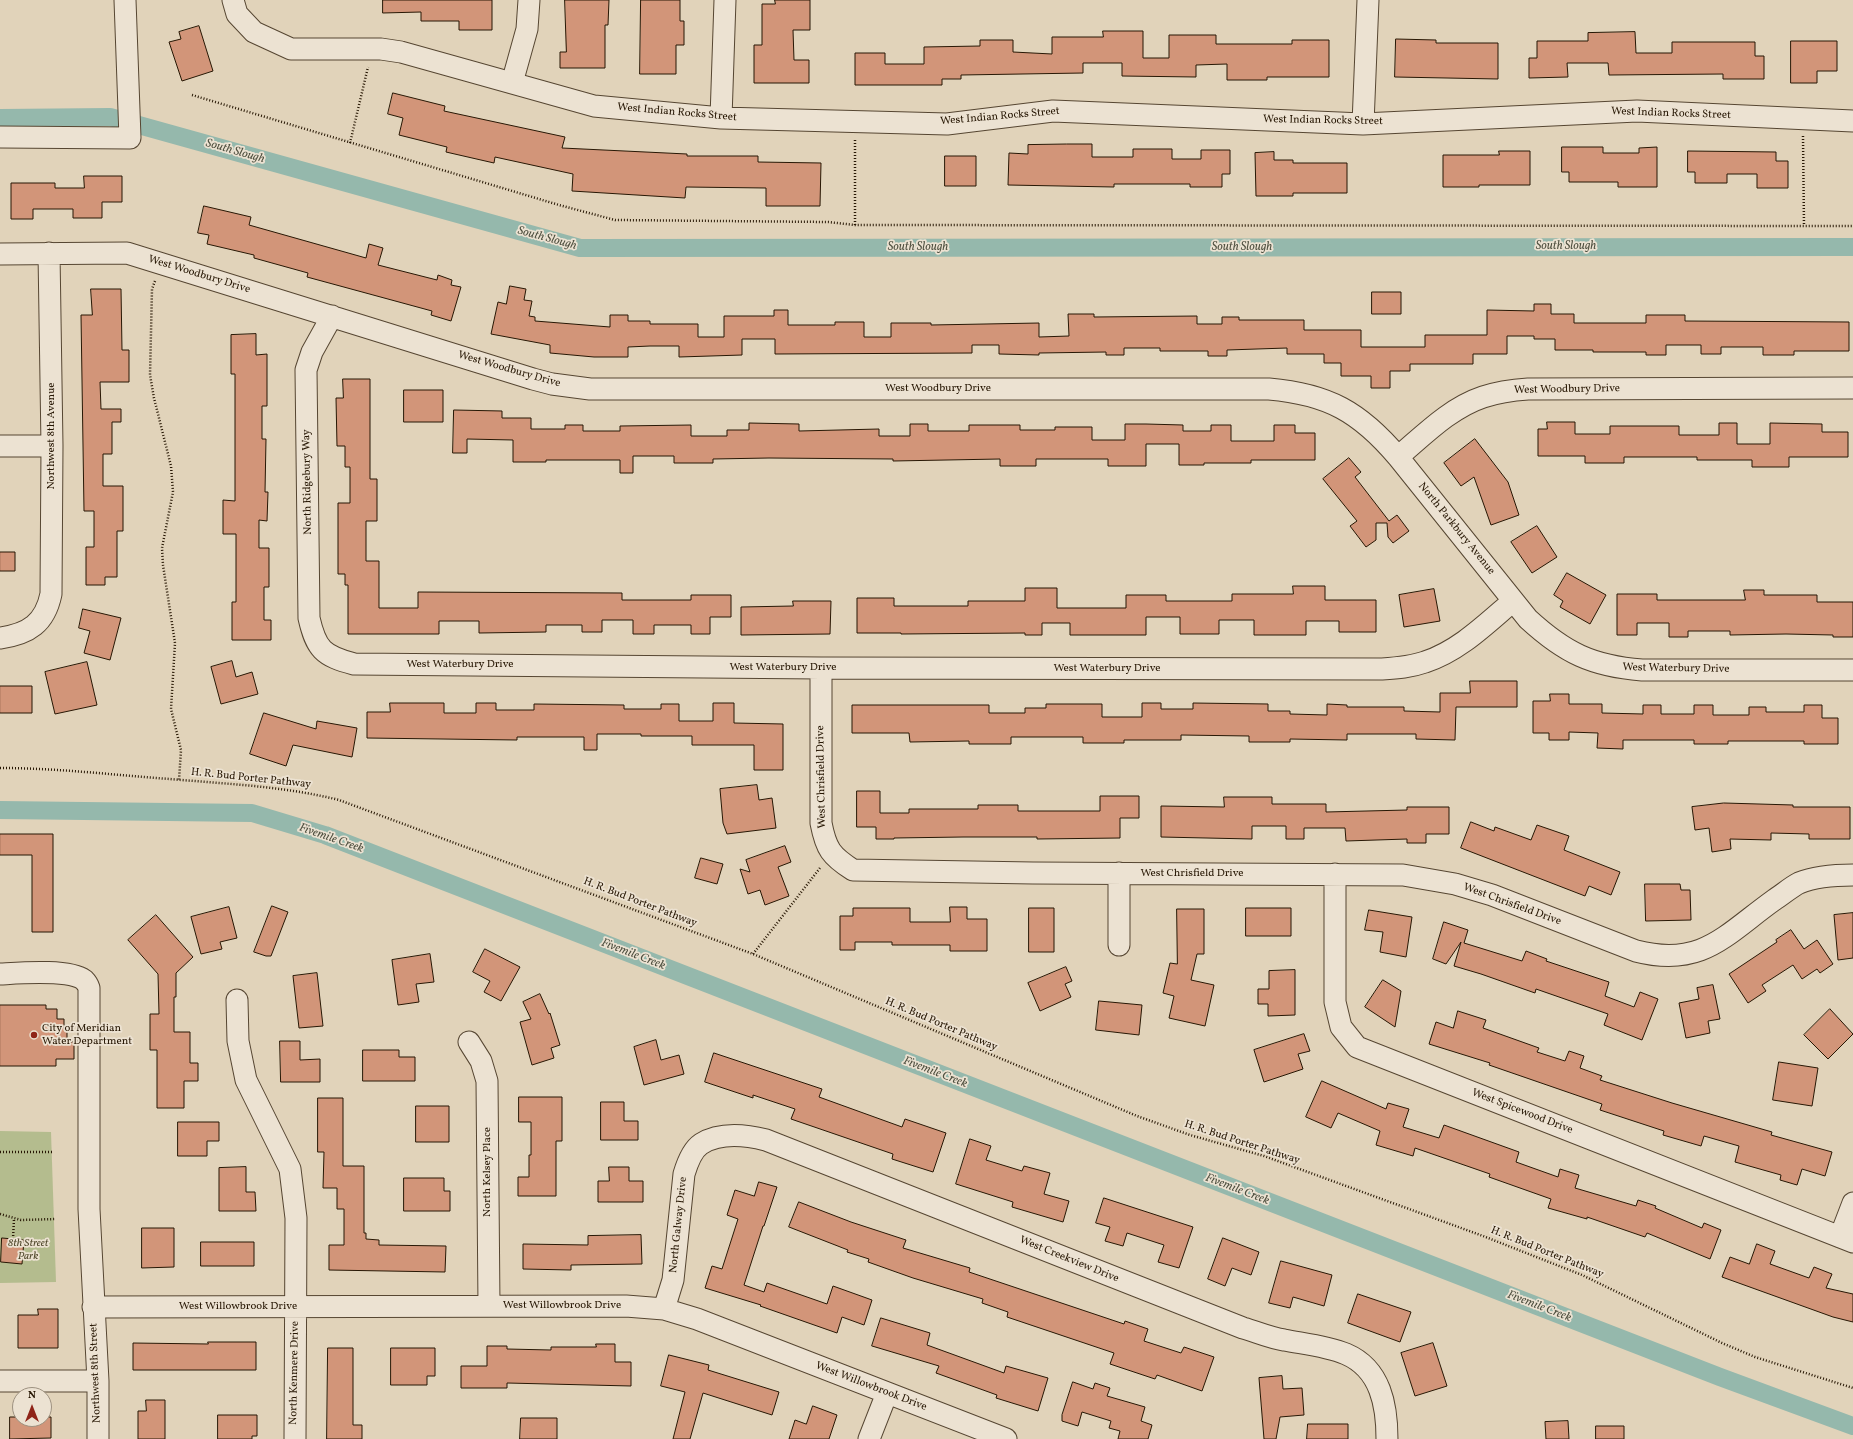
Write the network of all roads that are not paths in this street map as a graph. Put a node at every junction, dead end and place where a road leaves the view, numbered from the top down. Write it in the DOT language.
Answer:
graph roads {
  1 [pos="125,0"];
  2 [pos="233,0"];
  3 [pos="529,0"];
  4 [pos="725,0"];
  5 [pos="1368,0"];
  6 [pos="512,83"];
  7 [pos="721,118"];
  8 [pos="1853,121"];
  9 [pos="1363,124"];
  10 [pos="0,137"];
  11 [pos="49,253"];
  12 [pos="0,254"];
  13 [pos="332,316"];
  14 [pos="1853,388"];
  15 [pos="0,446"];
  16 [pos="52,446"];
  17 [pos="1398,457"];
  18 [pos="1513,601"];
  19 [pos="0,638"];
  20 [pos="322,651"];
  21 [pos="821,668"];
  22 [pos="1853,670"];
  23 [pos="1119,874"];
  24 [pos="1335,874"];
  25 [pos="1853,875"];
  26 [pos="1119,945"];
  27 [pos="0,974"];
  28 [pos="237,1000"];
  29 [pos="469,1042"];
  30 [pos="700,1144"];
  31 [pos="1853,1203"];
  32 [pos="1846,1239"];
  33 [pos="489,1306"];
  34 [pos="296,1307"];
  35 [pos="93,1308"];
  36 [pos="664,1309"];
  37 [pos="98,1380"];
  38 [pos="0,1381"];
  39 [pos="887,1393"];
  40 [pos="98,1439"];
  41 [pos="295,1439"];
  42 [pos="869,1439"];
  43 [pos="1006,1439"];
  44 [pos="1387,1439"];
  1 -- 10 [label="street"];
  2 -- 6 [label="street, West Indian Rocks Street"];
  3 -- 6 [label="street"];
  4 -- 7 [label="street"];
  5 -- 9 [label="street"];
  6 -- 7 [label="street, West Indian Rocks Street"];
  7 -- 9 [label="street, West Indian Rocks Street"];
  8 -- 9 [label="street, West Indian Rocks Street"];
  11 -- 12 [label="street, West Woodbury Drive"];
  11 -- 13 [label="street, West Woodbury Drive"];
  11 -- 16 [label="street, Northwest 8th Avenue"];
  13 -- 17 [label="street, West Woodbury Drive"];
  13 -- 20 [label="street, North Ridgebury Way"];
  14 -- 17 [label="street, West Woodbury Drive"];
  15 -- 16 [label="street"];
  16 -- 19 [label="street, Northwest 8th Avenue"];
  17 -- 18 [label="street, North Parkbury Avenue"];
  18 -- 21 [label="street, West Waterbury Drive"];
  18 -- 22 [label="street, West Waterbury Drive"];
  20 -- 21 [label="street, West Waterbury Drive"];
  21 -- 23 [label="street, West Chrisfield Drive"];
  23 -- 24 [label="street, West Chrisfield Drive"];
  23 -- 26 [label="street"];
  24 -- 25 [label="street, West Chrisfield Drive"];
  24 -- 32 [label="street, West Spicewood Drive"];
  27 -- 35 [label="street, Northwest 8th Street"];
  28 -- 34 [label="street, North Kenmere Drive"];
  29 -- 33 [label="street, North Kelsey Place"];
  30 -- 36 [label="street, North Galway Drive"];
  30 -- 44 [label="street, West Creekview Drive"];
  31 -- 32 [label="street"];
  33 -- 34 [label="street, West Willowbrook Drive"];
  33 -- 36 [label="street, West Willowbrook Drive"];
  34 -- 35 [label="street, West Willowbrook Drive"];
  34 -- 41 [label="street, North Kenmere Drive"];
  35 -- 37 [label="street, Northwest 8th Street"];
  36 -- 39 [label="street, West Willowbrook Drive"];
  37 -- 38 [label="street"];
  37 -- 40 [label="street, Northwest 8th Street"];
  39 -- 42 [label="street"];
  39 -- 43 [label="street, West Willowbrook Drive"];
}
